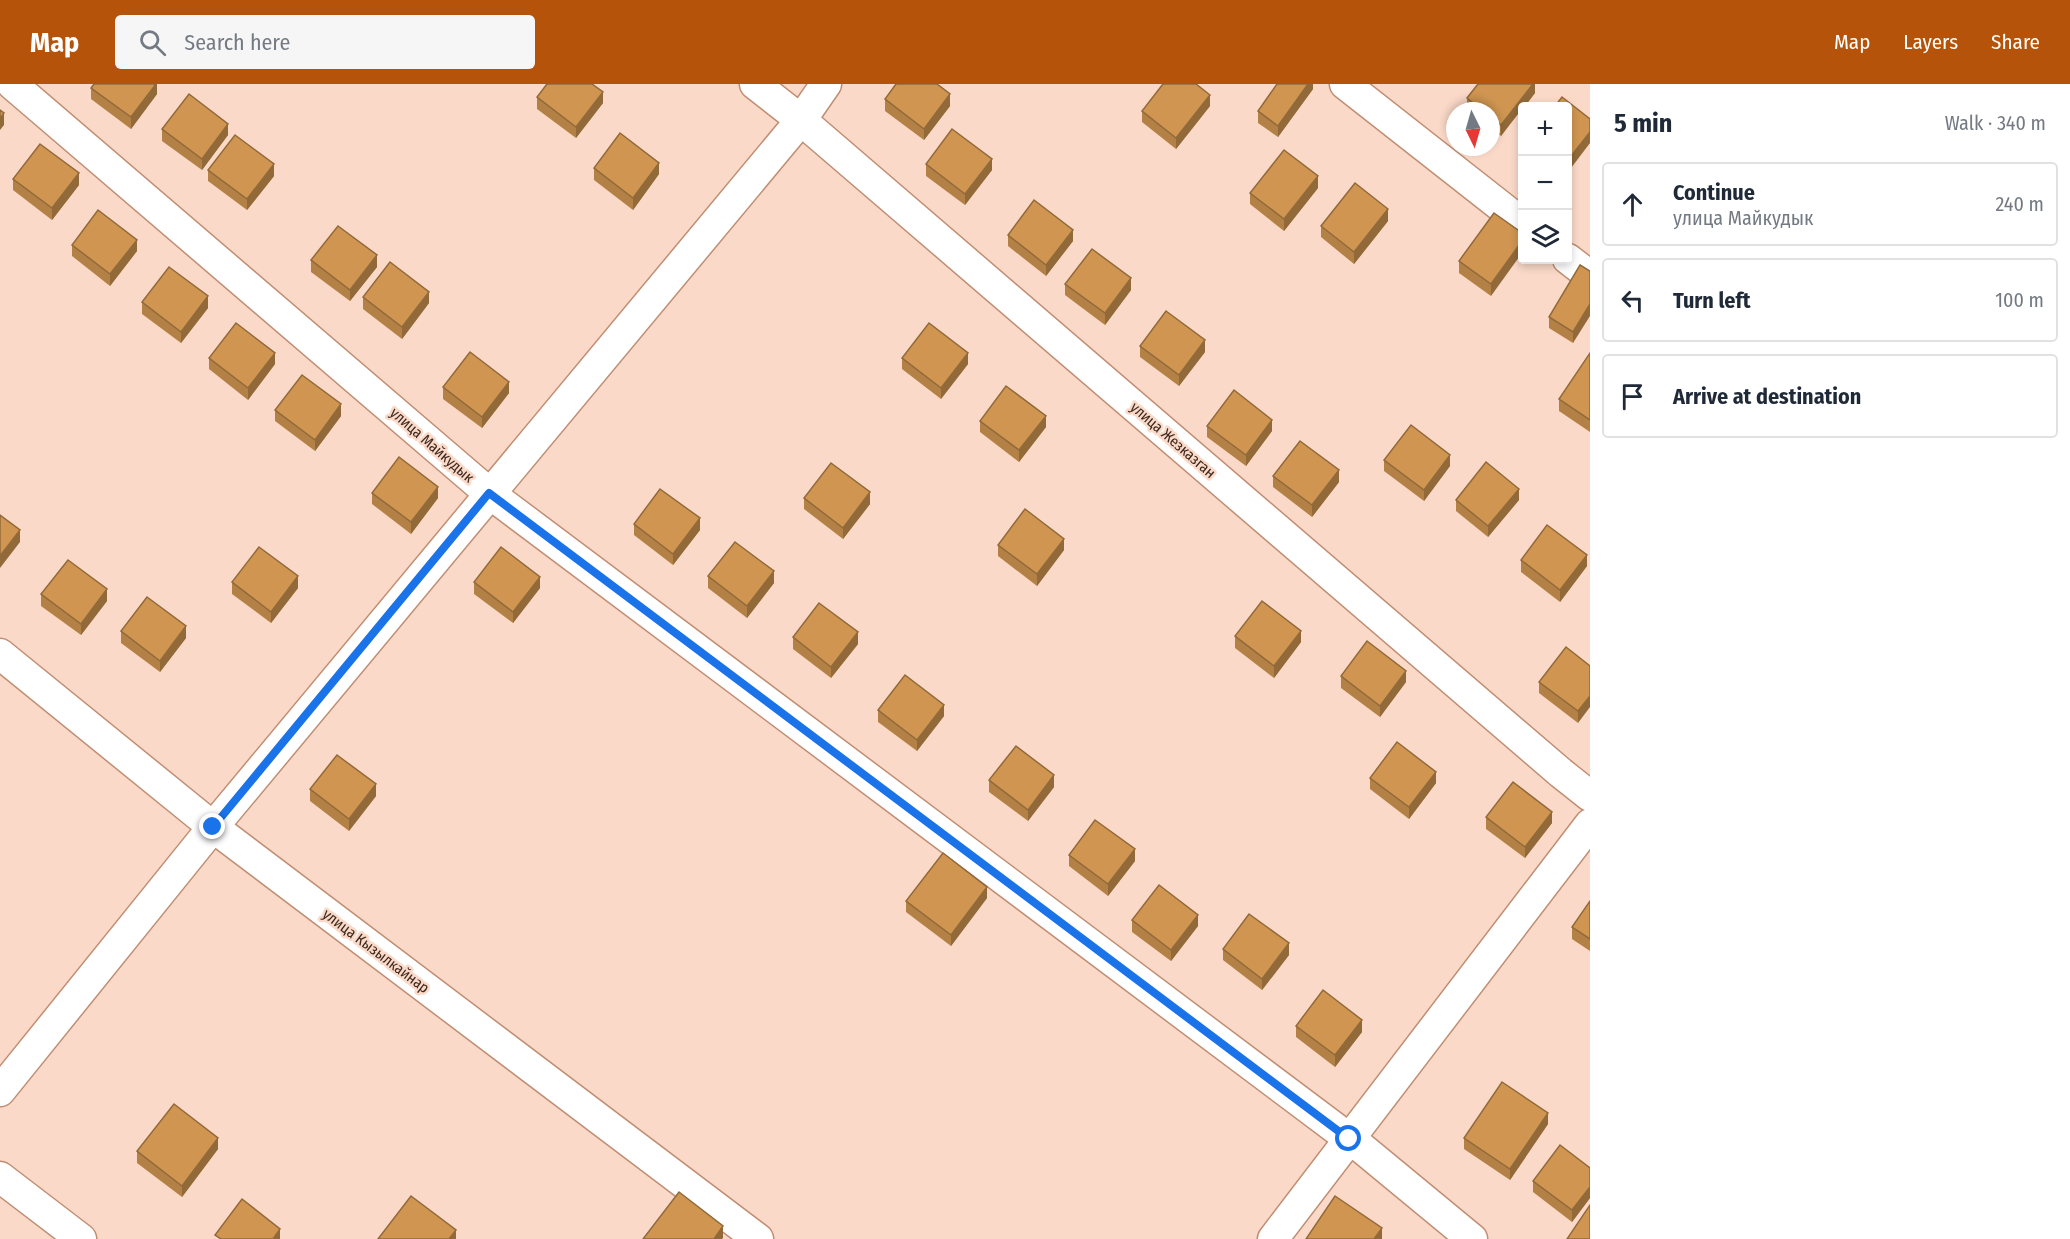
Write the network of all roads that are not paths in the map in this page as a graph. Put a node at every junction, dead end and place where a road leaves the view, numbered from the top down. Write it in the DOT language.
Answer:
graph roads {
  1 [pos="12,84"];
  2 [pos="755,84"];
  3 [pos="826,84"];
  4 [pos="1346,84"];
  5 [pos="801,120"];
  6 [pos="1518,220"];
  7 [pos="1572,262"];
  8 [pos="1590,276"];
  9 [pos="489,493"];
  10 [pos="0,654"];
  11 [pos="1590,796"];
  12 [pos="1590,824"];
  13 [pos="213,827"];
  14 [pos="0,1091"];
  15 [pos="1349,1139"];
  16 [pos="0,1177"];
  17 [pos="81,1239"];
  18 [pos="758,1239"];
  19 [pos="1273,1239"];
  20 [pos="1472,1239"];
  1 -- 9 [label="street, улица Майкудык"];
  2 -- 5 [label="street, улица Жезказган"];
  3 -- 5 [label="street"];
  4 -- 6 [label="street"];
  5 -- 9 [label="street"];
  5 -- 11 [label="street, улица Жезказган"];
  7 -- 8 [label="street"];
  9 -- 13 [label="street"];
  9 -- 15 [label="street, улица Майкудык"];
  10 -- 13 [label="street, улица Кызылкайнар"];
  12 -- 15 [label="street"];
  13 -- 14 [label="street"];
  13 -- 18 [label="street, улица Кызылкайнар"];
  15 -- 19 [label="street"];
  15 -- 20 [label="street, улица Майкудык"];
  16 -- 17 [label="street"];
}
